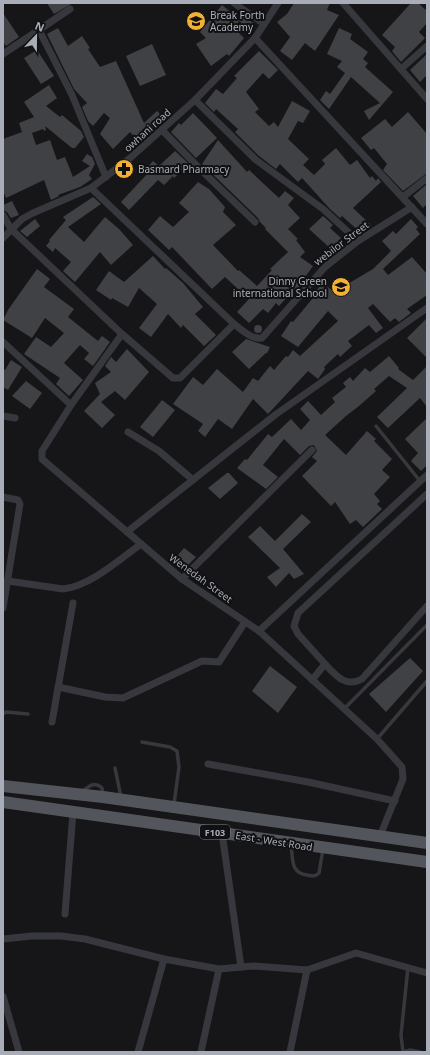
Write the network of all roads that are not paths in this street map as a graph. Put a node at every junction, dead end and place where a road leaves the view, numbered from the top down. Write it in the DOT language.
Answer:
graph roads {
  1 [pos="234,3"];
  2 [pos="278,3"];
  3 [pos="343,3"];
  4 [pos="70,9"];
  5 [pos="264,24"];
  6 [pos="39,30"];
  7 [pos="254,38"];
  8 [pos="427,46"];
  9 [pos="3,54"];
  10 [pos="401,68"];
  11 [pos="427,99"];
  12 [pos="195,100"];
  13 [pos="162,130"];
  14 [pos="106,177"];
  15 [pos="427,178"];
  16 [pos="91,188"];
  17 [pos="403,197"];
  18 [pos="412,206"];
  19 [pos="3,216"];
  20 [pos="255,222"];
  21 [pos="427,224"];
  22 [pos="11,229"];
  23 [pos="3,238"];
  24 [pos="358,241"];
  25 [pos="427,308"];
  26 [pos="234,324"];
  27 [pos="122,334"];
  28 [pos="3,342"];
  29 [pos="71,405"];
  30 [pos="3,416"];
  31 [pos="15,418"];
  32 [pos="376,426"];
  33 [pos="128,432"];
  34 [pos="312,450"];
  35 [pos="427,475"];
  36 [pos="194,480"];
  37 [pos="420,481"];
  38 [pos="427,494"];
  39 [pos="3,497"];
  40 [pos="127,532"];
  41 [pos="141,544"];
  42 [pos="182,579"];
  43 [pos="8,581"];
  44 [pos="73,603"];
  45 [pos="427,606"];
  46 [pos="3,608"];
  47 [pos="245,622"];
  48 [pos="427,625"];
  49 [pos="259,632"];
  50 [pos="325,664"];
  51 [pos="312,680"];
  52 [pos="427,681"];
  53 [pos="58,687"];
  54 [pos="344,708"];
  55 [pos="3,714"];
  56 [pos="28,714"];
  57 [pos="52,722"];
  58 [pos="377,739"];
  59 [pos="142,742"];
  60 [pos="208,764"];
  61 [pos="115,768"];
  62 [pos="3,786"];
  63 [pos="121,800"];
  64 [pos="395,801"];
  65 [pos="3,802"];
  66 [pos="174,807"];
  67 [pos="73,812"];
  68 [pos="222,833"];
  69 [pos="380,836"];
  70 [pos="290,843"];
  71 [pos="427,843"];
  72 [pos="323,848"];
  73 [pos="427,862"];
  74 [pos="66,914"];
  75 [pos="3,939"];
  76 [pos="164,959"];
  77 [pos="241,967"];
  78 [pos="408,967"];
  79 [pos="219,969"];
  80 [pos="307,970"];
  81 [pos="427,972"];
  82 [pos="3,996"];
  83 [pos="19,1052"];
  84 [pos="138,1052"];
  85 [pos="201,1052"];
  86 [pos="290,1052"];
  87 [pos="404,1052"];
  88 [pos="420,1052"];
  1 -- 5 [label="street"];
  2 -- 5 [label="street, owhani road"];
  3 -- 10 [label="street"];
  4 -- 6 [label="street"];
  5 -- 7 [label="street, owhani road"];
  6 -- 9 [label="street"];
  6 -- 14 [label="street"];
  7 -- 12 [label="street, owhani road"];
  7 -- 17 [label="street"];
  8 -- 10 [label="street"];
  10 -- 11 [label="street"];
  12 -- 13 [label="street, owhani road"];
  12 -- 24 [label="street"];
  13 -- 14 [label="street, owhani road"];
  13 -- 20 [label="street"];
  14 -- 16 [label="street, owhani road"];
  15 -- 17 [label="street"];
  16 -- 22 [label="street, owhani road"];
  16 -- 26 [label="street"];
  17 -- 18 [label="street"];
  18 -- 21 [label="street"];
  18 -- 24 [label="street, webilor Street"];
  19 -- 22 [label="street"];
  22 -- 23 [label="street, owhani road"];
  22 -- 27 [label="street"];
  24 -- 26 [label="street, webilor Street"];
  25 -- 36 [label="street"];
  26 -- 27 [label="street"];
  27 -- 29 [label="street, Wenedah Street"];
  28 -- 29 [label="street"];
  29 -- 40 [label="street, Wenedah Street"];
  30 -- 31 [label="street"];
  32 -- 37 [label="lane"];
  33 -- 36 [label="street"];
  34 -- 42 [label="street"];
  35 -- 37 [label="street"];
  36 -- 40 [label="street"];
  37 -- 49 [label="street"];
  38 -- 50 [label="street"];
  39 -- 43 [label="street"];
  40 -- 41 [label="street, Wenedah Street"];
  41 -- 42 [label="street, Wenedah Street"];
  41 -- 43 [label="street"];
  42 -- 47 [label="street, Wenedah Street"];
  43 -- 46 [label="street"];
  44 -- 53 [label="street"];
  45 -- 50 [label="street"];
  47 -- 49 [label="street, Wenedah Street"];
  47 -- 53 [label="street"];
  48 -- 54 [label="lane"];
  49 -- 51 [label="street, Wenedah Street"];
  50 -- 51 [label="street"];
  51 -- 54 [label="street, Wenedah Street"];
  52 -- 58 [label="lane"];
  53 -- 57 [label="street"];
  54 -- 58 [label="street, Wenedah Street"];
  55 -- 56 [label="lane"];
  58 -- 64 [label="street, Wenedah Street"];
  59 -- 66 [label="lane"];
  60 -- 64 [label="street"];
  61 -- 63 [label="lane"];
  62 -- 63 [label="main road, East - West Road / F103"];
  63 -- 66 [label="main road, East - West Road / F103"];
  64 -- 69 [label="street, Wenedah Street"];
  65 -- 67 [label="main road, East - West Road / F103"];
  66 -- 69 [label="main road, East - West Road / F103"];
  67 -- 68 [label="main road, East - West Road / F103"];
  67 -- 74 [label="street"];
  68 -- 70 [label="main road, East - West Road / F103"];
  68 -- 77 [label="street"];
  69 -- 71 [label="main road, East - West Road / F103"];
  70 -- 72 [label="main road, East - West Road / F103"];
  70 -- 72 [label="lane"];
  72 -- 73 [label="main road, East - West Road / F103"];
  75 -- 76 [label="street"];
  76 -- 79 [label="street"];
  76 -- 84 [label="street"];
  77 -- 79 [label="street"];
  77 -- 80 [label="street"];
  78 -- 80 [label="street"];
  78 -- 81 [label="street"];
  78 -- 87 [label="lane"];
  79 -- 85 [label="street"];
  80 -- 86 [label="street"];
  82 -- 83 [label="street"];
  87 -- 88 [label="lane"];
}
